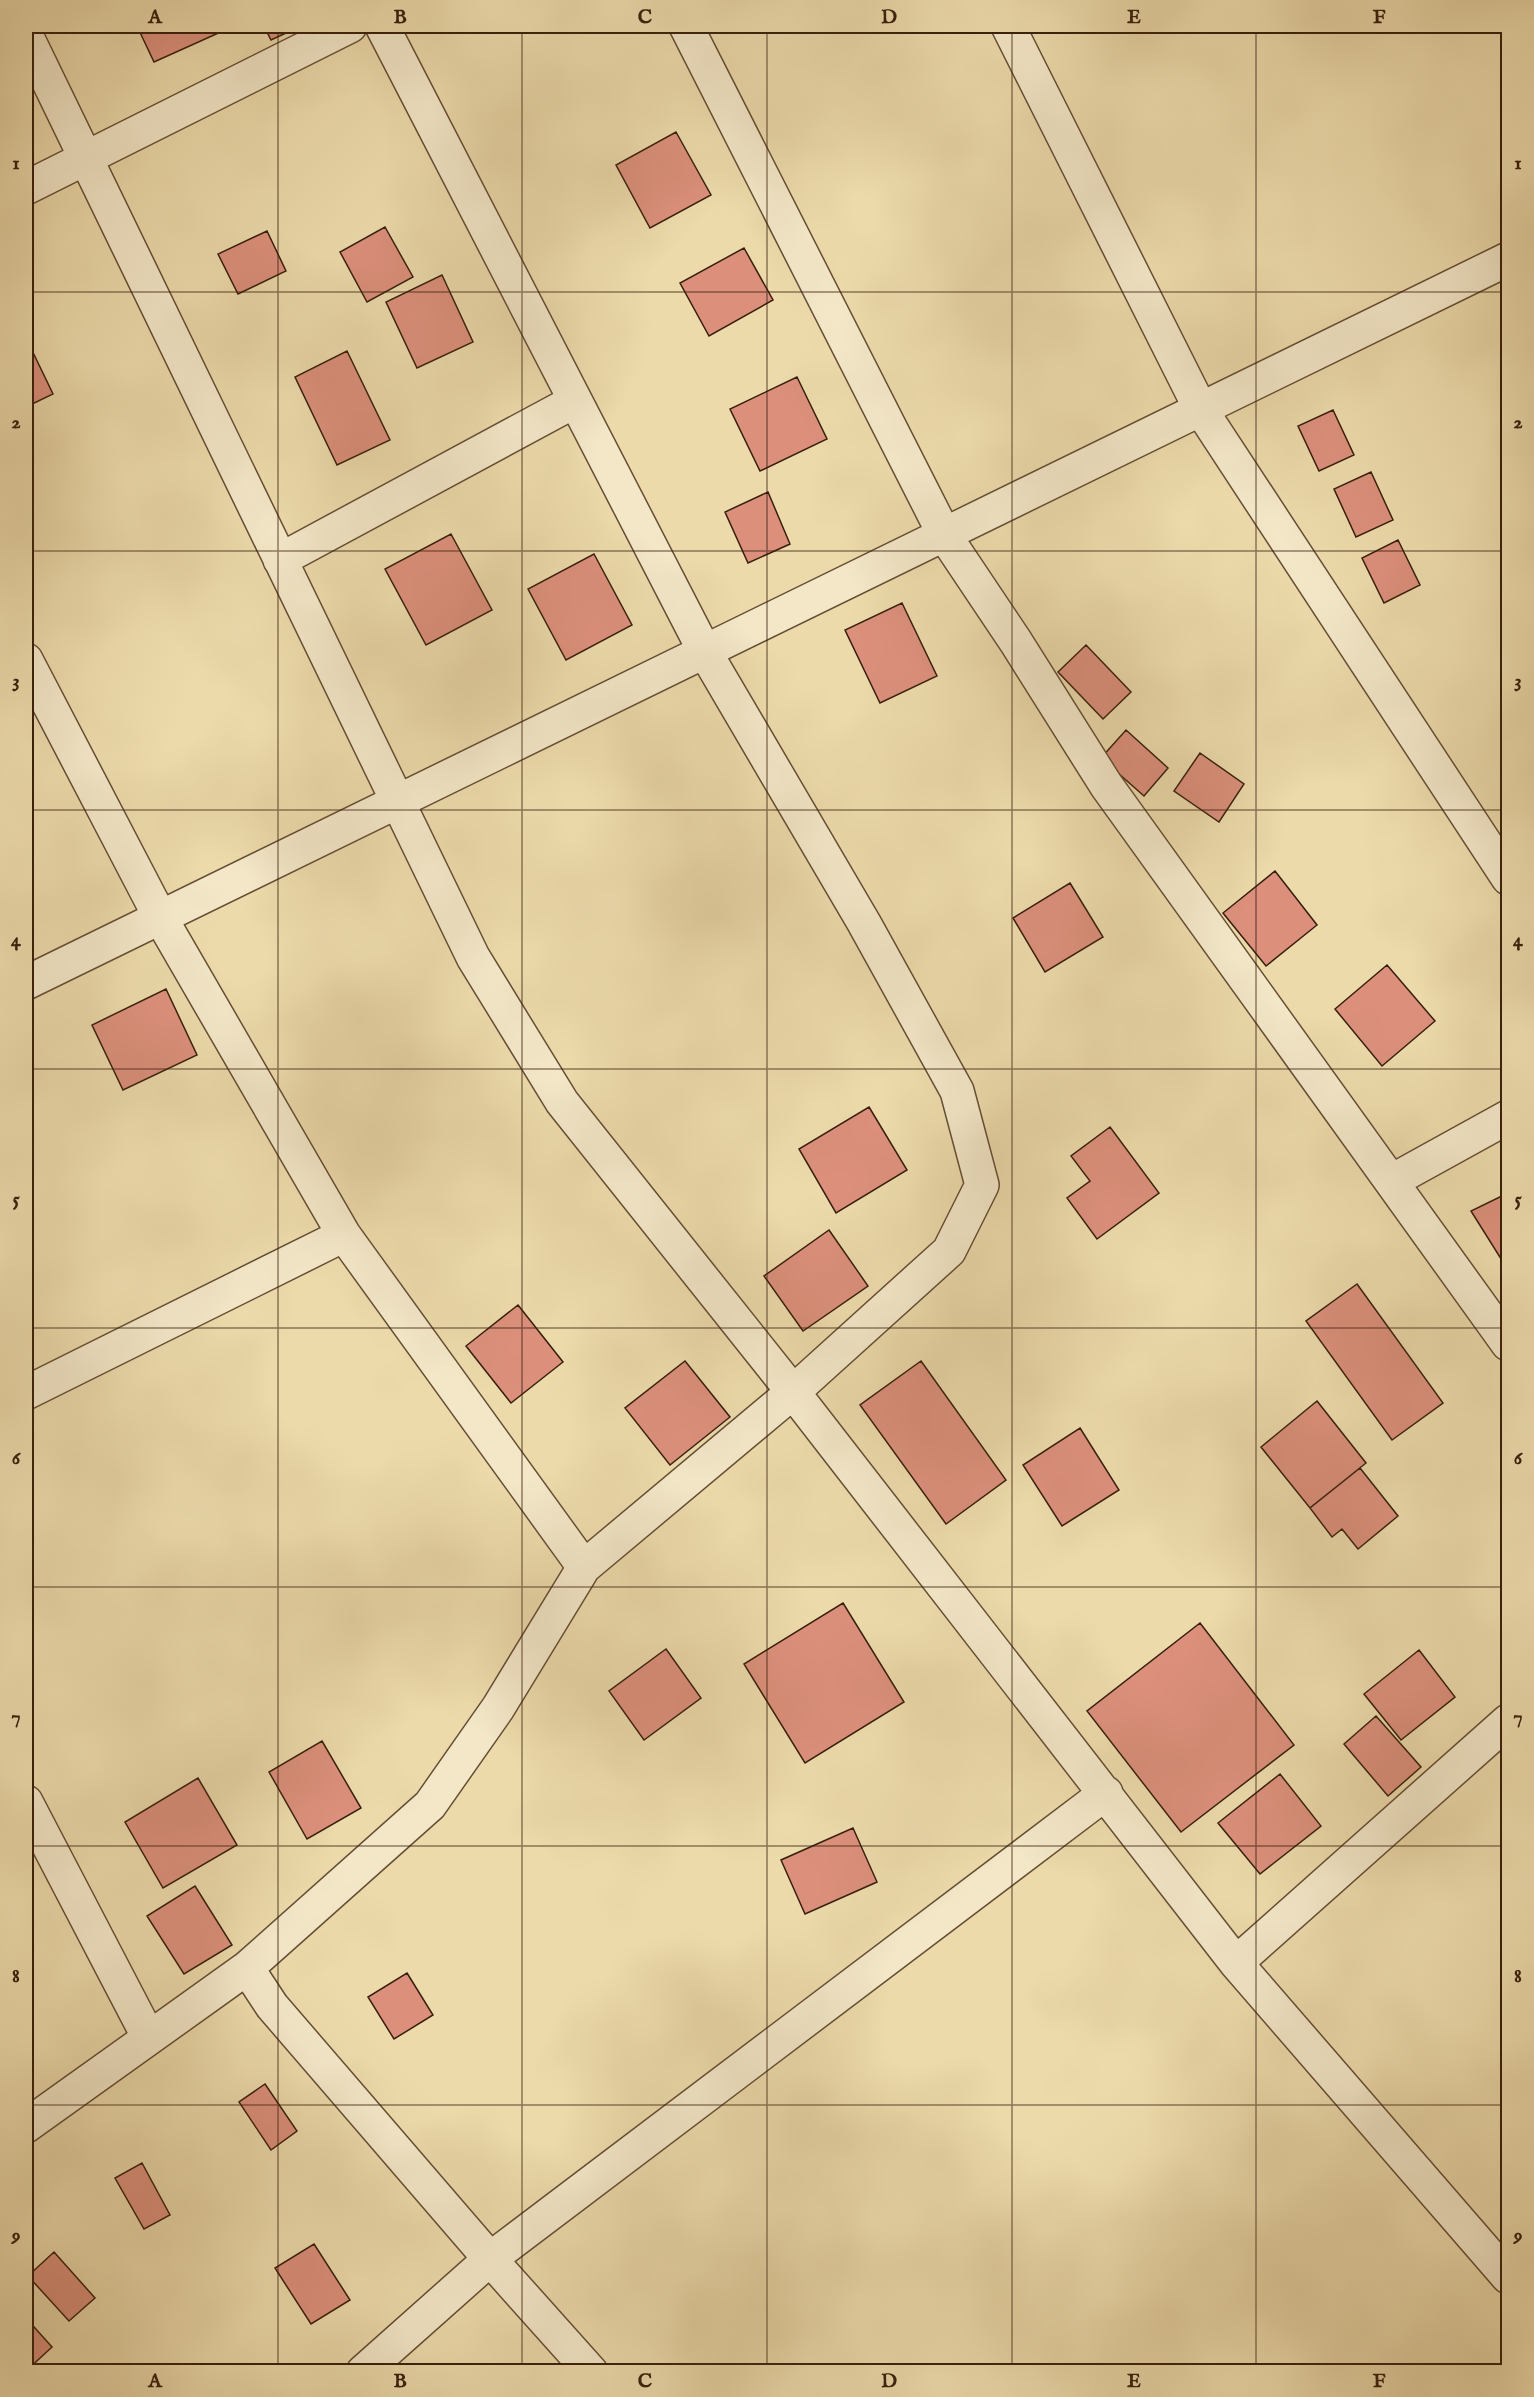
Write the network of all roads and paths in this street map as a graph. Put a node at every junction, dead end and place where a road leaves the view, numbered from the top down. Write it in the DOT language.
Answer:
graph roads {
  1 [pos="350,26"];
  2 [pos="382,26"];
  3 [pos="686,26"];
  4 [pos="1008,26"];
  5 [pos="26,35"];
  6 [pos="85,158"];
  7 [pos="26,188"];
  8 [pos="1509,259"];
  9 [pos="575,401"];
  10 [pos="1202,410"];
  11 [pos="945,536"];
  12 [pos="280,560"];
  13 [pos="705,652"];
  14 [pos="26,660"];
  15 [pos="396,801"];
  16 [pos="1509,878"];
  17 [pos="160,917"];
  18 [pos="26,983"];
  19 [pos="1509,1117"];
  20 [pos="1392,1181"];
  21 [pos="344,1235"];
  22 [pos="1509,1344"];
  23 [pos="793,1392"];
  24 [pos="26,1393"];
  25 [pos="584,1567"];
  26 [pos="1509,1721"];
  27 [pos="1106,1793"];
  28 [pos="26,1802"];
  29 [pos="1236,1963"];
  30 [pos="247,1968"];
  31 [pos="149,2038"];
  32 [pos="26,2126"];
  33 [pos="490,2259"];
  34 [pos="1509,2277"];
  35 [pos="363,2372"];
  36 [pos="591,2372"];
  1 -- 6 [label="street"];
  2 -- 9 [label="street"];
  3 -- 11 [label="street"];
  4 -- 10 [label="street"];
  5 -- 6 [label="street"];
  6 -- 7 [label="street"];
  6 -- 12 [label="street"];
  8 -- 10 [label="street"];
  9 -- 12 [label="street"];
  9 -- 13 [label="street"];
  10 -- 11 [label="street"];
  10 -- 16 [label="street"];
  11 -- 13 [label="street"];
  11 -- 20 [label="street"];
  12 -- 15 [label="street"];
  13 -- 15 [label="street"];
  13 -- 23 [label="street"];
  14 -- 17 [label="street"];
  15 -- 17 [label="street"];
  15 -- 23 [label="street"];
  17 -- 18 [label="street"];
  17 -- 21 [label="street"];
  19 -- 20 [label="street"];
  20 -- 22 [label="street"];
  21 -- 24 [label="street"];
  21 -- 25 [label="street"];
  23 -- 25 [label="street"];
  23 -- 27 [label="street"];
  25 -- 30 [label="street"];
  26 -- 29 [label="street"];
  27 -- 29 [label="street"];
  27 -- 33 [label="street"];
  28 -- 31 [label="street"];
  29 -- 34 [label="street"];
  30 -- 31 [label="street"];
  30 -- 33 [label="street"];
  31 -- 32 [label="street"];
  33 -- 35 [label="street"];
  33 -- 36 [label="street"];
}
